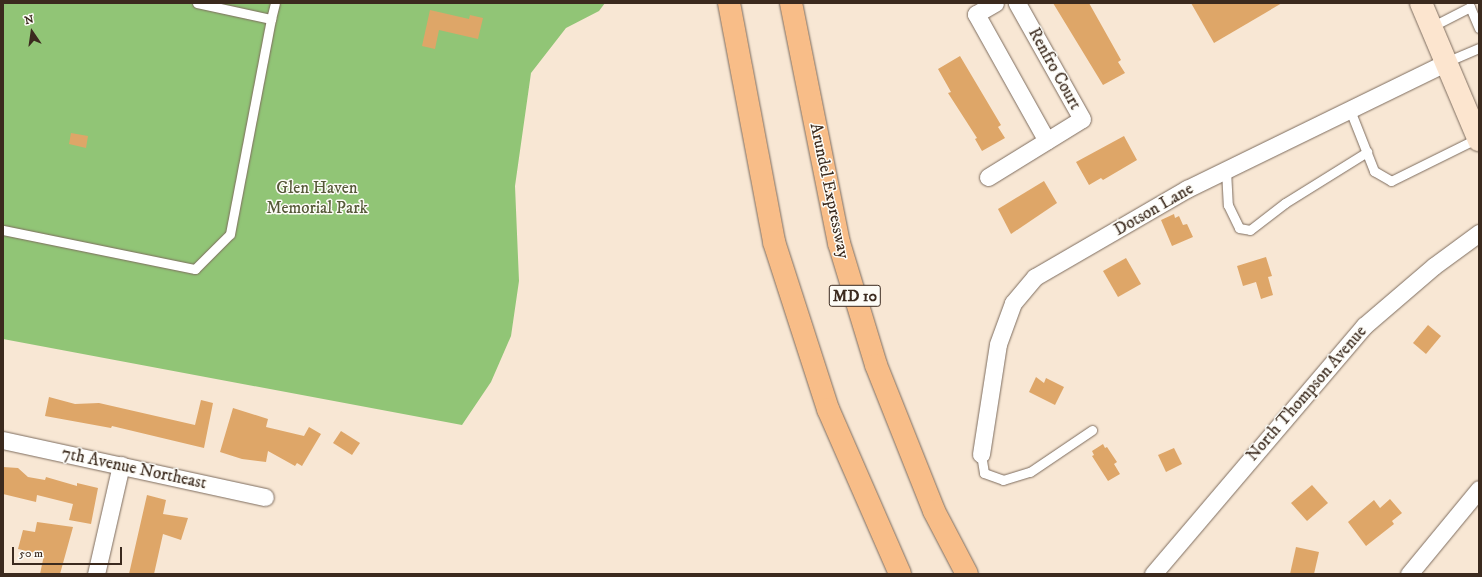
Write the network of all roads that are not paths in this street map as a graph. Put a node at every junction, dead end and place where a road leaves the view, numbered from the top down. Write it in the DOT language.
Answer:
graph roads {
  1 [pos="197,3"];
  2 [pos="275,3"];
  3 [pos="729,3"];
  4 [pos="791,3"];
  5 [pos="995,3"];
  6 [pos="1017,3"];
  7 [pos="1421,3"];
  8 [pos="1469,5"];
  9 [pos="271,19"];
  10 [pos="1431,28"];
  11 [pos="1479,28"];
  12 [pos="1479,48"];
  13 [pos="1445,63"];
  14 [pos="1350,110"];
  15 [pos="1473,110"];
  16 [pos="1479,139"];
  17 [pos="1047,141"];
  18 [pos="1367,152"];
  19 [pos="1226,170"];
  20 [pos="988,177"];
  21 [pos="3,230"];
  22 [pos="1479,233"];
  23 [pos="1092,430"];
  24 [pos="3,440"];
  25 [pos="981,454"];
  26 [pos="121,465"];
  27 [pos="1479,489"];
  28 [pos="264,497"];
  29 [pos="96,574"];
  30 [pos="900,574"];
  31 [pos="967,574"];
  32 [pos="1153,574"];
  33 [pos="1409,574"];
  1 -- 9 [label="lane"];
  2 -- 9 [label="lane"];
  3 -- 30 [label="highway"];
  4 -- 31 [label="highway, Arundel Expressway / MD 10"];
  5 -- 17 [label="street"];
  6 -- 17 [label="street, Renfro Court"];
  7 -- 10 [label="main road"];
  8 -- 10 [label="lane"];
  8 -- 11 [label="lane"];
  9 -- 21 [label="lane"];
  10 -- 13 [label="main road"];
  12 -- 13 [label="lane"];
  13 -- 14 [label="street, Dotson Lane"];
  13 -- 15 [label="main road"];
  14 -- 18 [label="lane"];
  14 -- 19 [label="street, Dotson Lane"];
  15 -- 16 [label="main road"];
  16 -- 18 [label="lane"];
  17 -- 20 [label="street, Renfro Court"];
  18 -- 19 [label="lane"];
  19 -- 25 [label="street, Dotson Lane"];
  22 -- 32 [label="street, North Thompson Avenue"];
  23 -- 25 [label="lane"];
  24 -- 26 [label="street, 7th Avenue Northeast"];
  26 -- 28 [label="street, 7th Avenue Northeast"];
  26 -- 29 [label="street"];
  27 -- 33 [label="street"];
}
